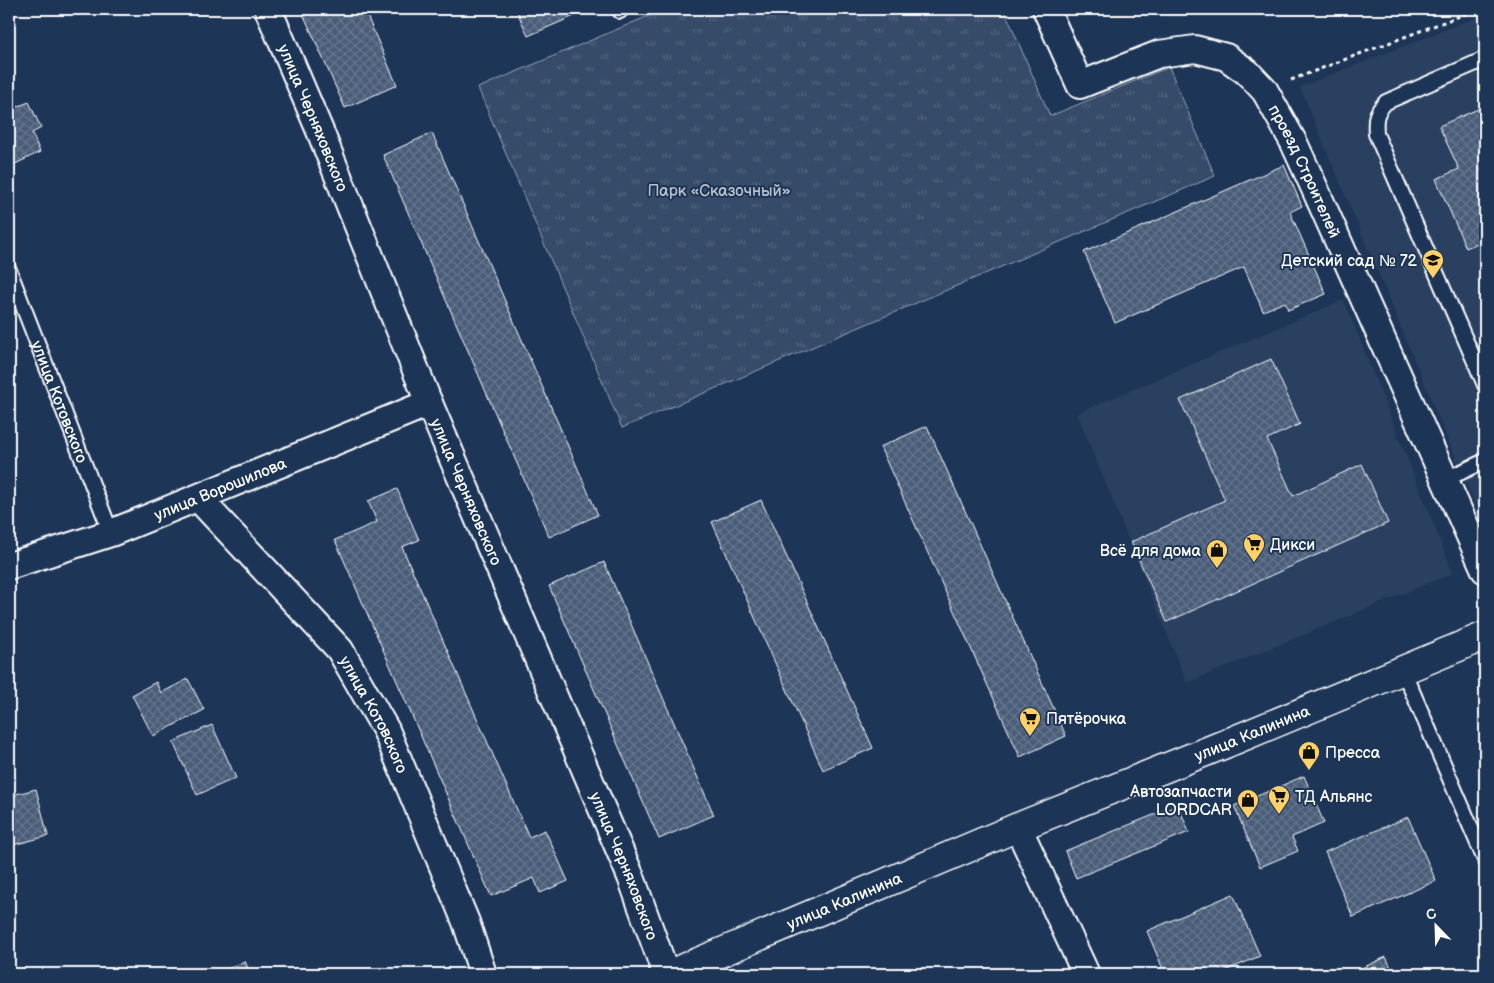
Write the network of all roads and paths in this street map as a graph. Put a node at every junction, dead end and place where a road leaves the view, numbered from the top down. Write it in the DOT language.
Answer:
graph roads {
  1 [pos="268,9"];
  2 [pos="1046,9"];
  3 [pos="1478,9"];
  4 [pos="1485,59"];
  5 [pos="1265,90"];
  6 [pos="9,270"];
  7 [pos="1485,385"];
  8 [pos="429,403"];
  9 [pos="1485,461"];
  10 [pos="1444,480"];
  11 [pos="198,498"];
  12 [pos="111,533"];
  13 [pos="9,566"];
  14 [pos="1485,570"];
  15 [pos="1485,636"];
  16 [pos="1403,670"];
  17 [pos="1018,827"];
  18 [pos="1485,860"];
  19 [pos="482,974"];
  20 [pos="668,974"];
  21 [pos="1086,974"];
  1 -- 8 [label="street, улица Черняховского"];
  2 -- 5 [label="street, проезд Строителей"];
  3 -- 5 [label="path"];
  4 -- 7 [label="lane"];
  5 -- 10 [label="street, проезд Строителей"];
  6 -- 12 [label="lane, улица Котовского"];
  8 -- 11 [label="street, улица Ворошилова"];
  8 -- 20 [label="street, улица Черняховского"];
  9 -- 10 [label="lane"];
  10 -- 14 [label="street, проезд Строителей"];
  11 -- 12 [label="street, улица Ворошилова"];
  11 -- 19 [label="street, улица Котовского"];
  12 -- 13 [label="street, улица Ворошилова"];
  15 -- 16 [label="street, улица Калинина"];
  16 -- 17 [label="street, улица Калинина"];
  16 -- 18 [label="lane"];
  17 -- 20 [label="street, улица Калинина"];
  17 -- 21 [label="street"];
}
